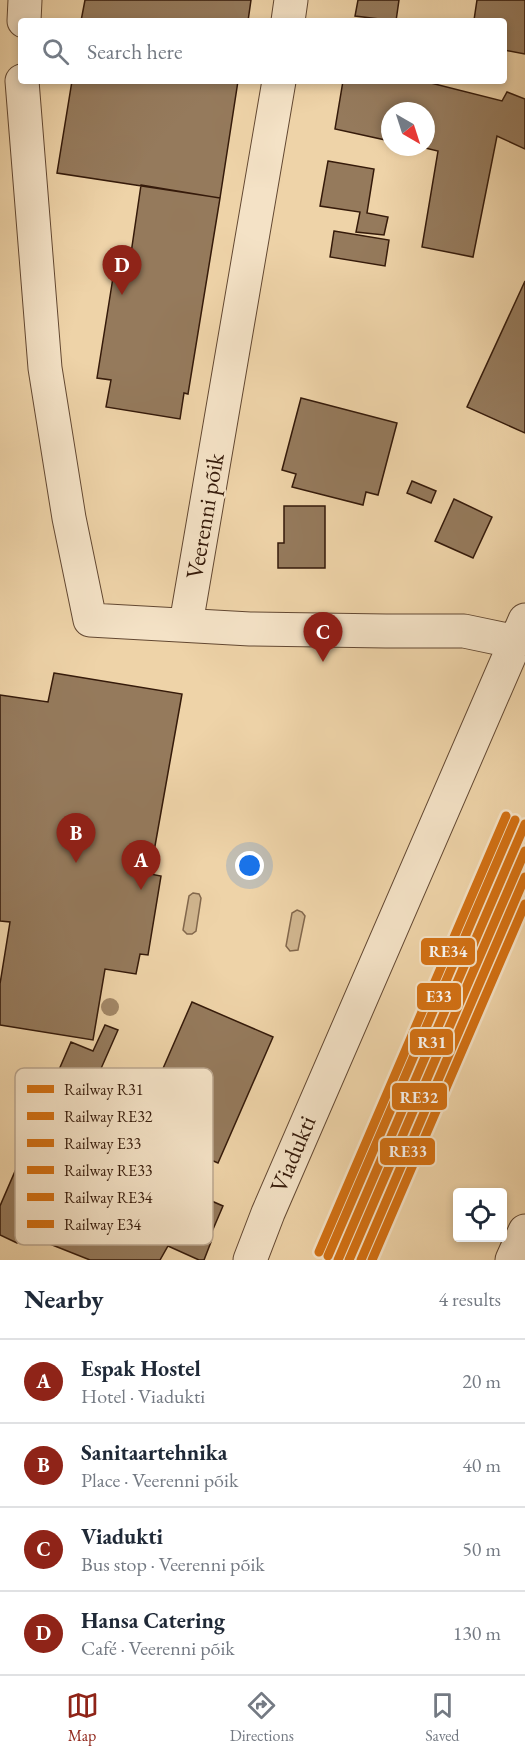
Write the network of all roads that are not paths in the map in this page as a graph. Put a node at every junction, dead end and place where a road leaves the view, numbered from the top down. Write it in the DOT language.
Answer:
graph roads {
  1 [pos="25,0"];
  2 [pos="291,0"];
  3 [pos="24,18"];
  4 [pos="288,18"];
  5 [pos="22,84"];
  6 [pos="278,84"];
  7 [pos="186,624"];
  8 [pos="520,631"];
  9 [pos="525,1231"];
  10 [pos="250,1260"];
  11 [pos="512,1260"];
  1 -- 3 [label="street"];
  2 -- 4 [label="street"];
  5 -- 7 [label="street"];
  6 -- 7 [label="street, Veerenni põik"];
  7 -- 8 [label="street"];
  8 -- 10 [label="street, Viadukti"];
  9 -- 11 [label="street"];
}
